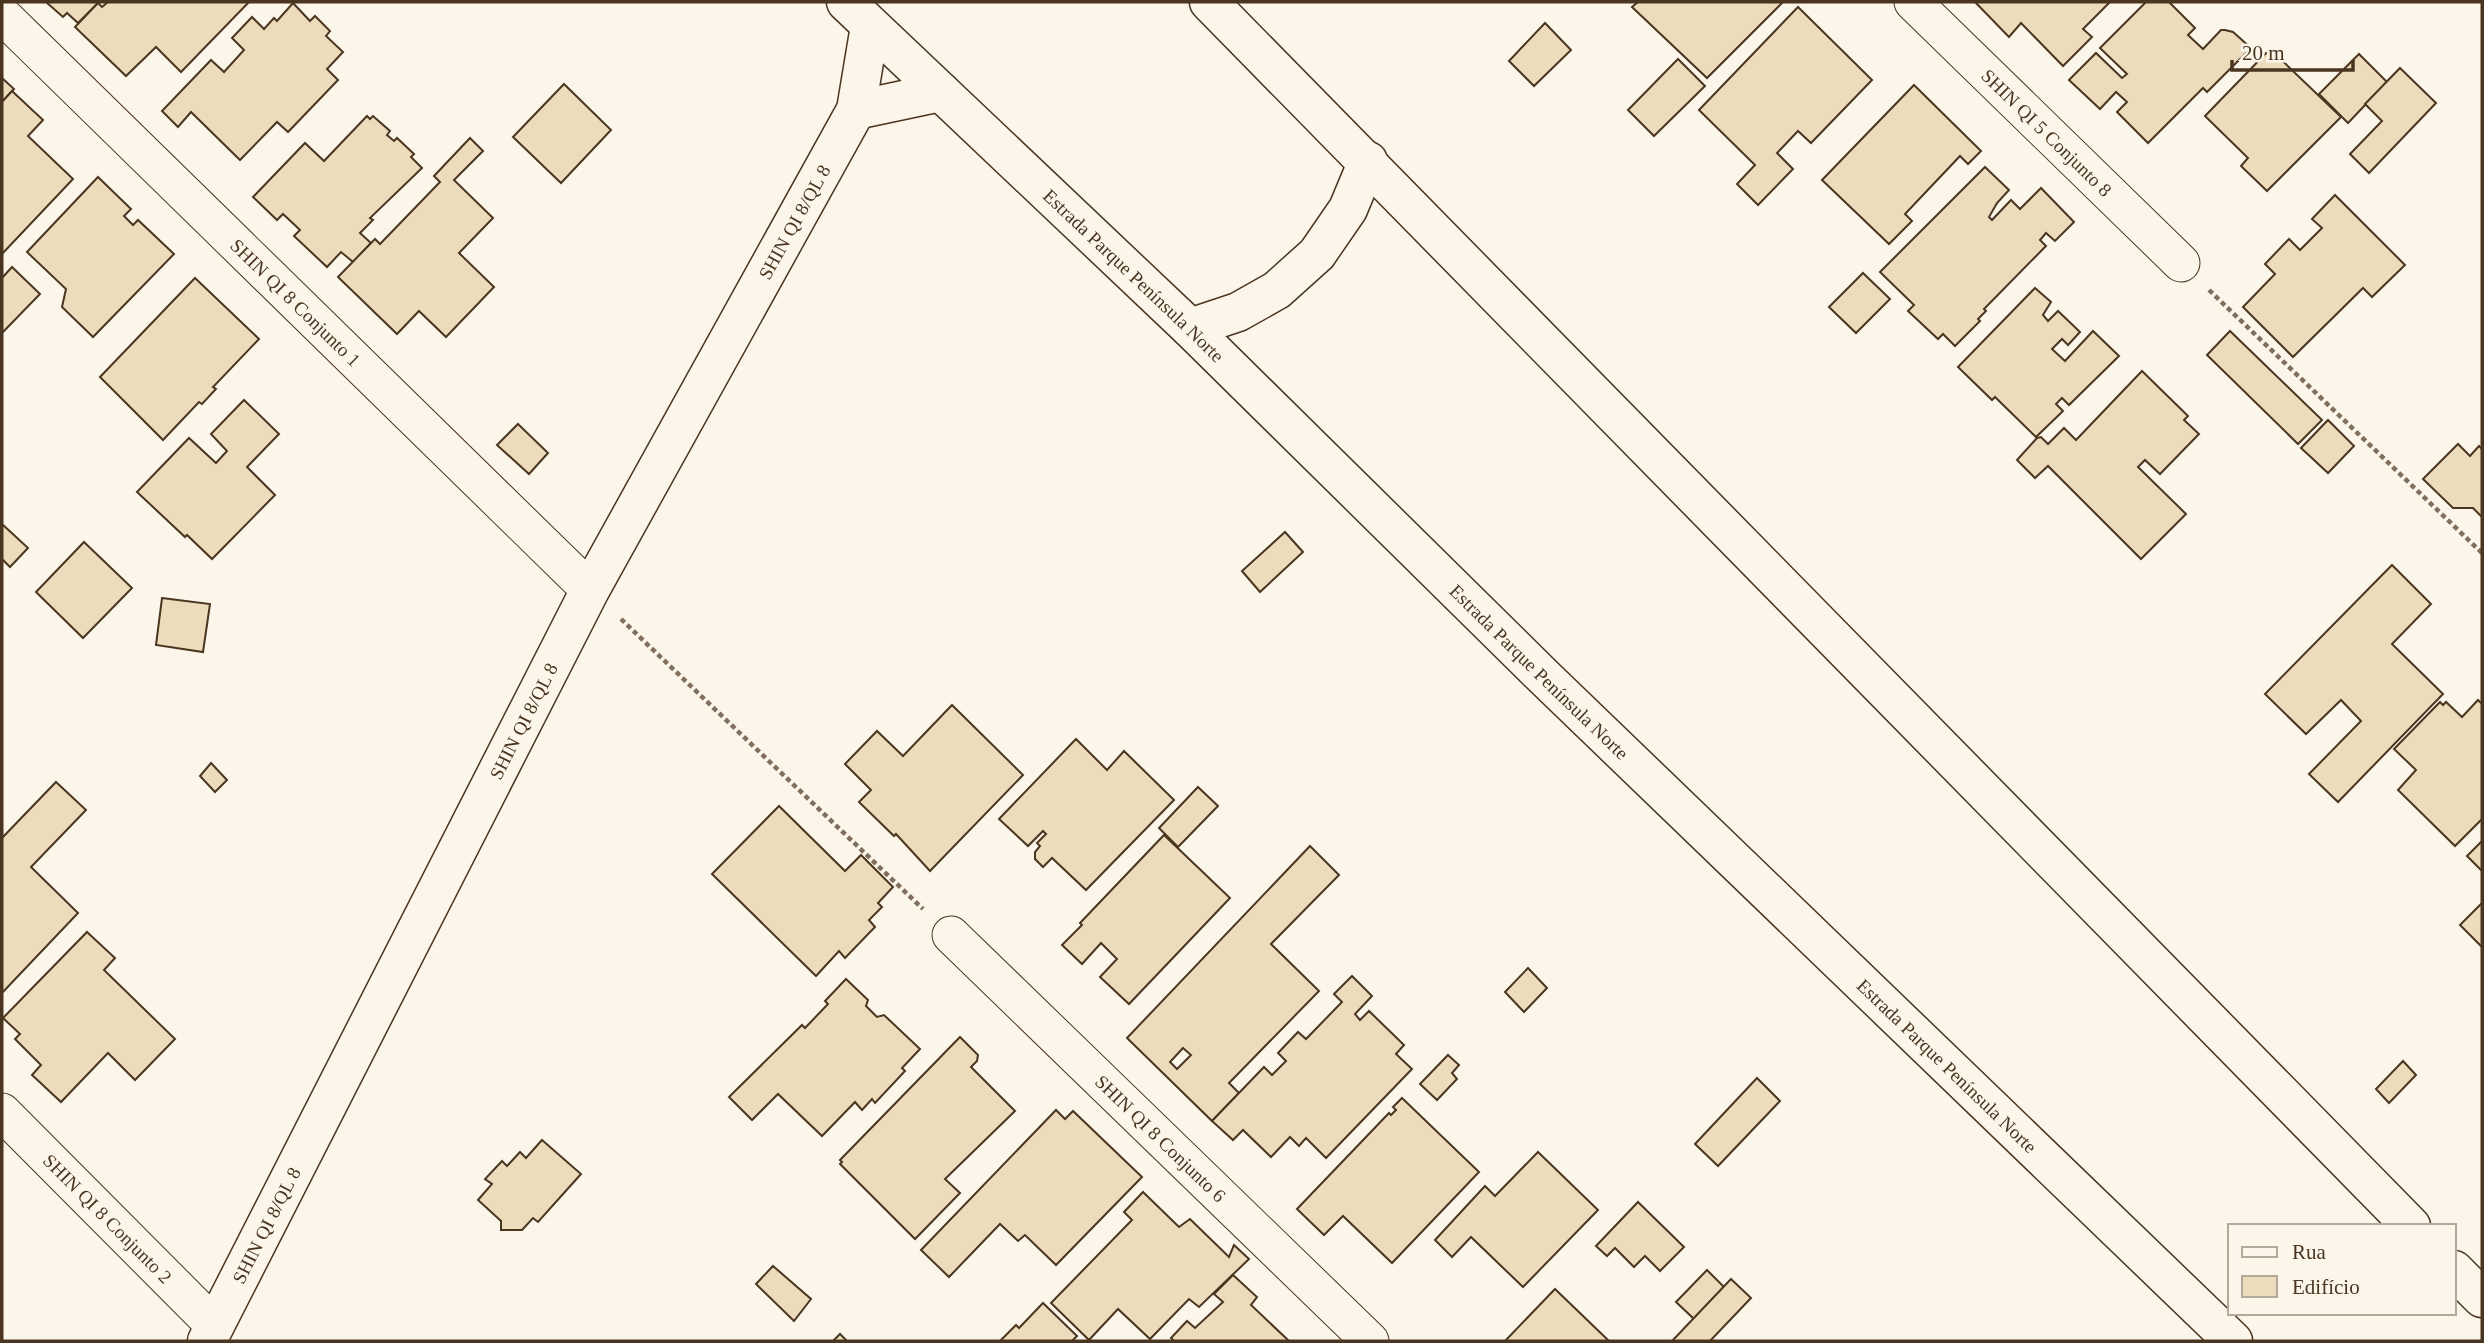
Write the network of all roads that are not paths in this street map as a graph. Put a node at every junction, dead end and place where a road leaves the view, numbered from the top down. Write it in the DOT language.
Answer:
graph roads {
  1 [pos="1209,2"];
  2 [pos="1913,2"];
  3 [pos="858,14"];
  4 [pos="2,15"];
  5 [pos="941,92"];
  6 [pos="856,110"];
  7 [pos="1368,161"];
  8 [pos="2180,263"];
  9 [pos="1190,328"];
  10 [pos="590,590"];
  11 [pos="951,935"];
  12 [pos="2,1112"];
  13 [pos="2409,1224"];
  14 [pos="2456,1272"];
  15 [pos="2482,1298"];
  16 [pos="211,1333"];
  17 [pos="1370,1341"];
  18 [pos="2233,1341"];
  1 -- 7 [label="main road"];
  2 -- 8 [label="street, SHIN QI 5 Conjunto 8"];
  3 -- 5 [label="main road, Estrada Parque Península Norte"];
  3 -- 6 [label="main road, SHIN QI 8/QL 8"];
  4 -- 10 [label="street, SHIN QI 8 Conjunto 1"];
  5 -- 6 [label="main road"];
  5 -- 9 [label="main road, Estrada Parque Península Norte"];
  6 -- 10 [label="main road, SHIN QI 8/QL 8"];
  7 -- 9 [label="main road"];
  7 -- 13 [label="main road"];
  9 -- 18 [label="main road, Estrada Parque Península Norte"];
  10 -- 16 [label="main road, SHIN QI 8/QL 8"];
  11 -- 17 [label="street, SHIN QI 8 Conjunto 6"];
  12 -- 16 [label="street, SHIN QI 8 Conjunto 2"];
  14 -- 15 [label="main road"];
}
